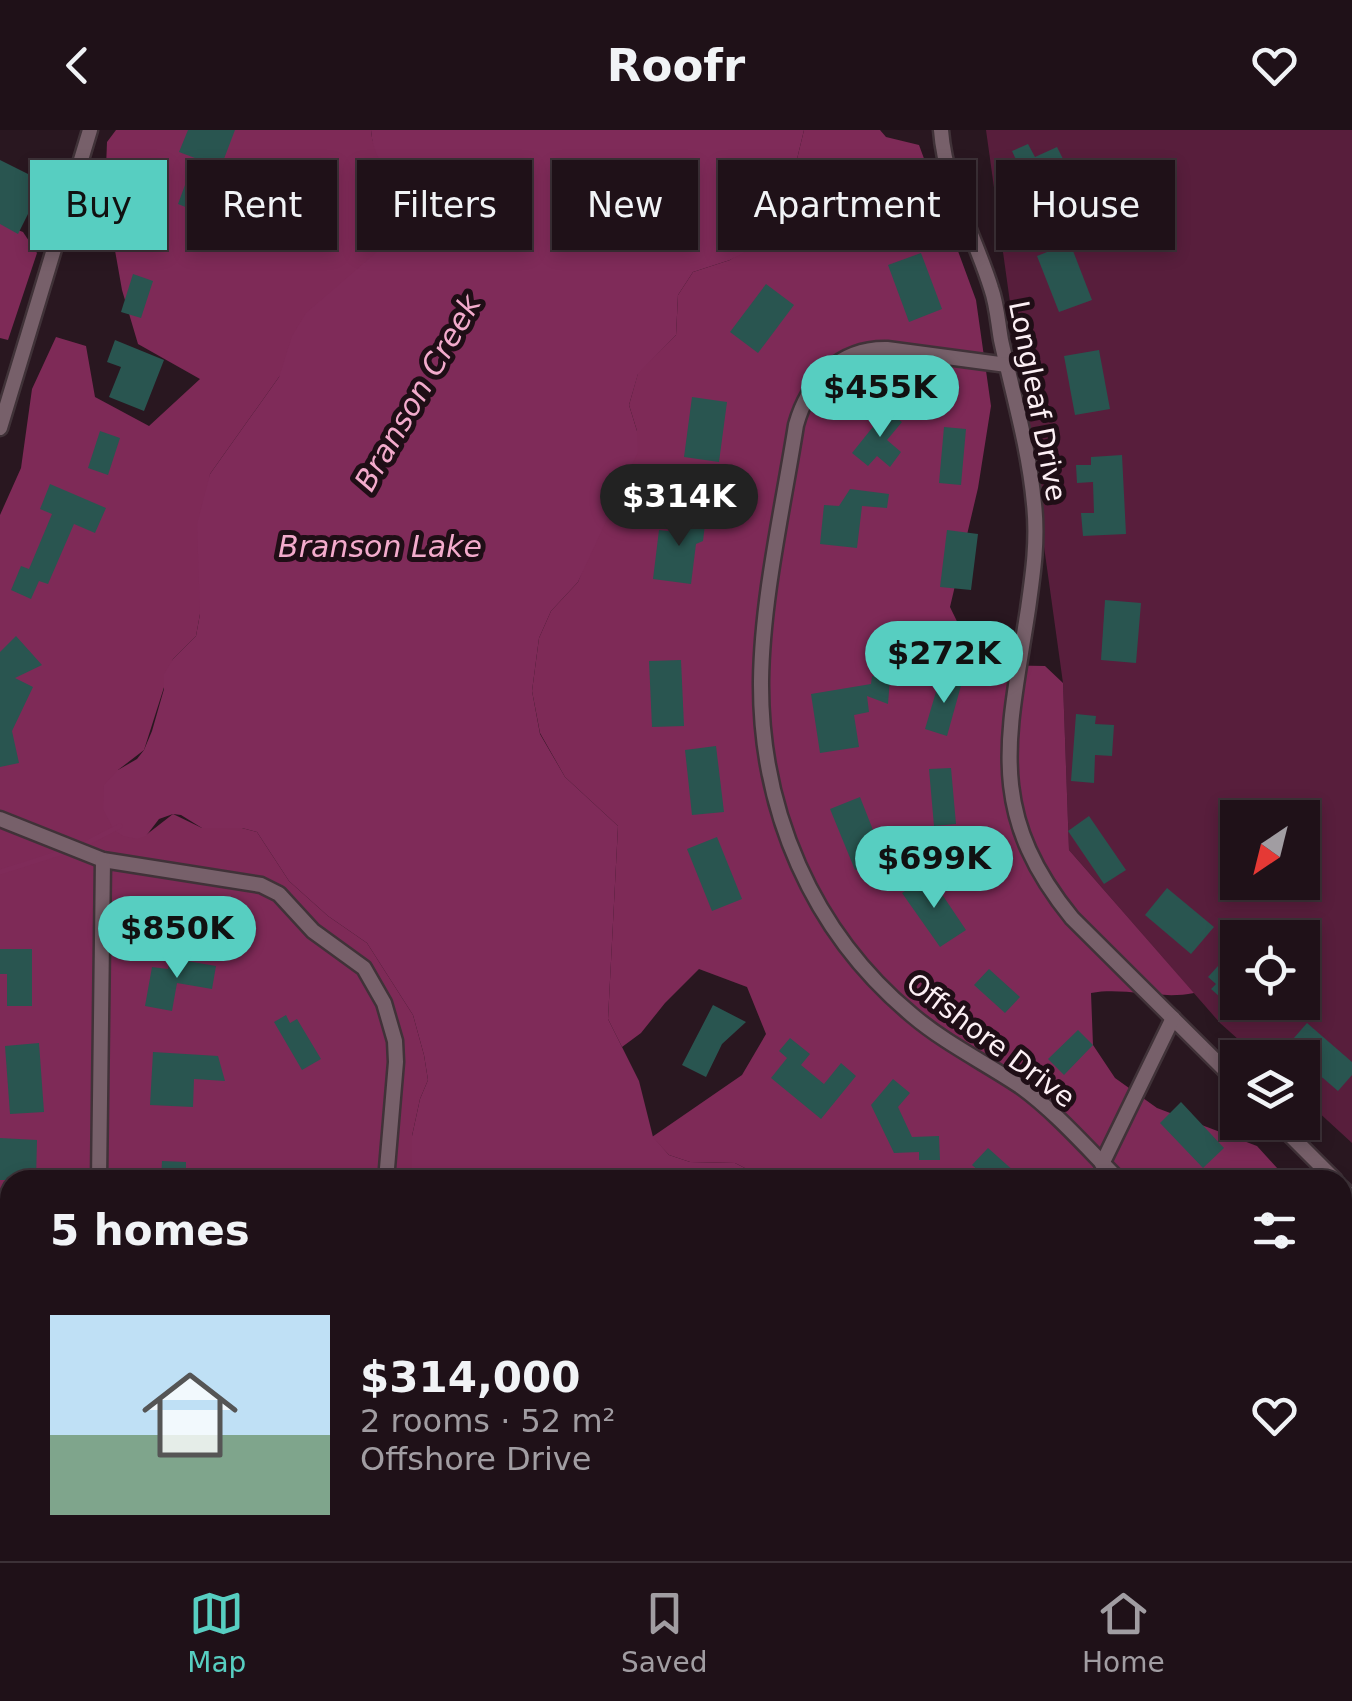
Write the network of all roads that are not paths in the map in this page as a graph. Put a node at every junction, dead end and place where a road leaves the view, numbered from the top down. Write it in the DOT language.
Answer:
graph roads {
  1 [pos="90,130"];
  2 [pos="941,130"];
  3 [pos="1008,365"];
  4 [pos="0,428"];
  5 [pos="0,819"];
  6 [pos="103,860"];
  7 [pos="1173,1018"];
  8 [pos="1220,1064"];
  9 [pos="1296,1140"];
  10 [pos="1102,1164"];
  11 [pos="99,1170"];
  12 [pos="387,1170"];
  13 [pos="1108,1170"];
  14 [pos="1325,1170"];
  1 -- 4 [label="street"];
  2 -- 3 [label="street, Longleaf Drive"];
  3 -- 7 [label="street, Longleaf Drive"];
  3 -- 10 [label="street, Offshore Drive"];
  5 -- 6 [label="street"];
  6 -- 11 [label="street"];
  6 -- 12 [label="street"];
  7 -- 8 [label="street, Longleaf Drive"];
  7 -- 10 [label="street"];
  9 -- 14 [label="street"];
  10 -- 13 [label="street, Offshore Drive"];
}
